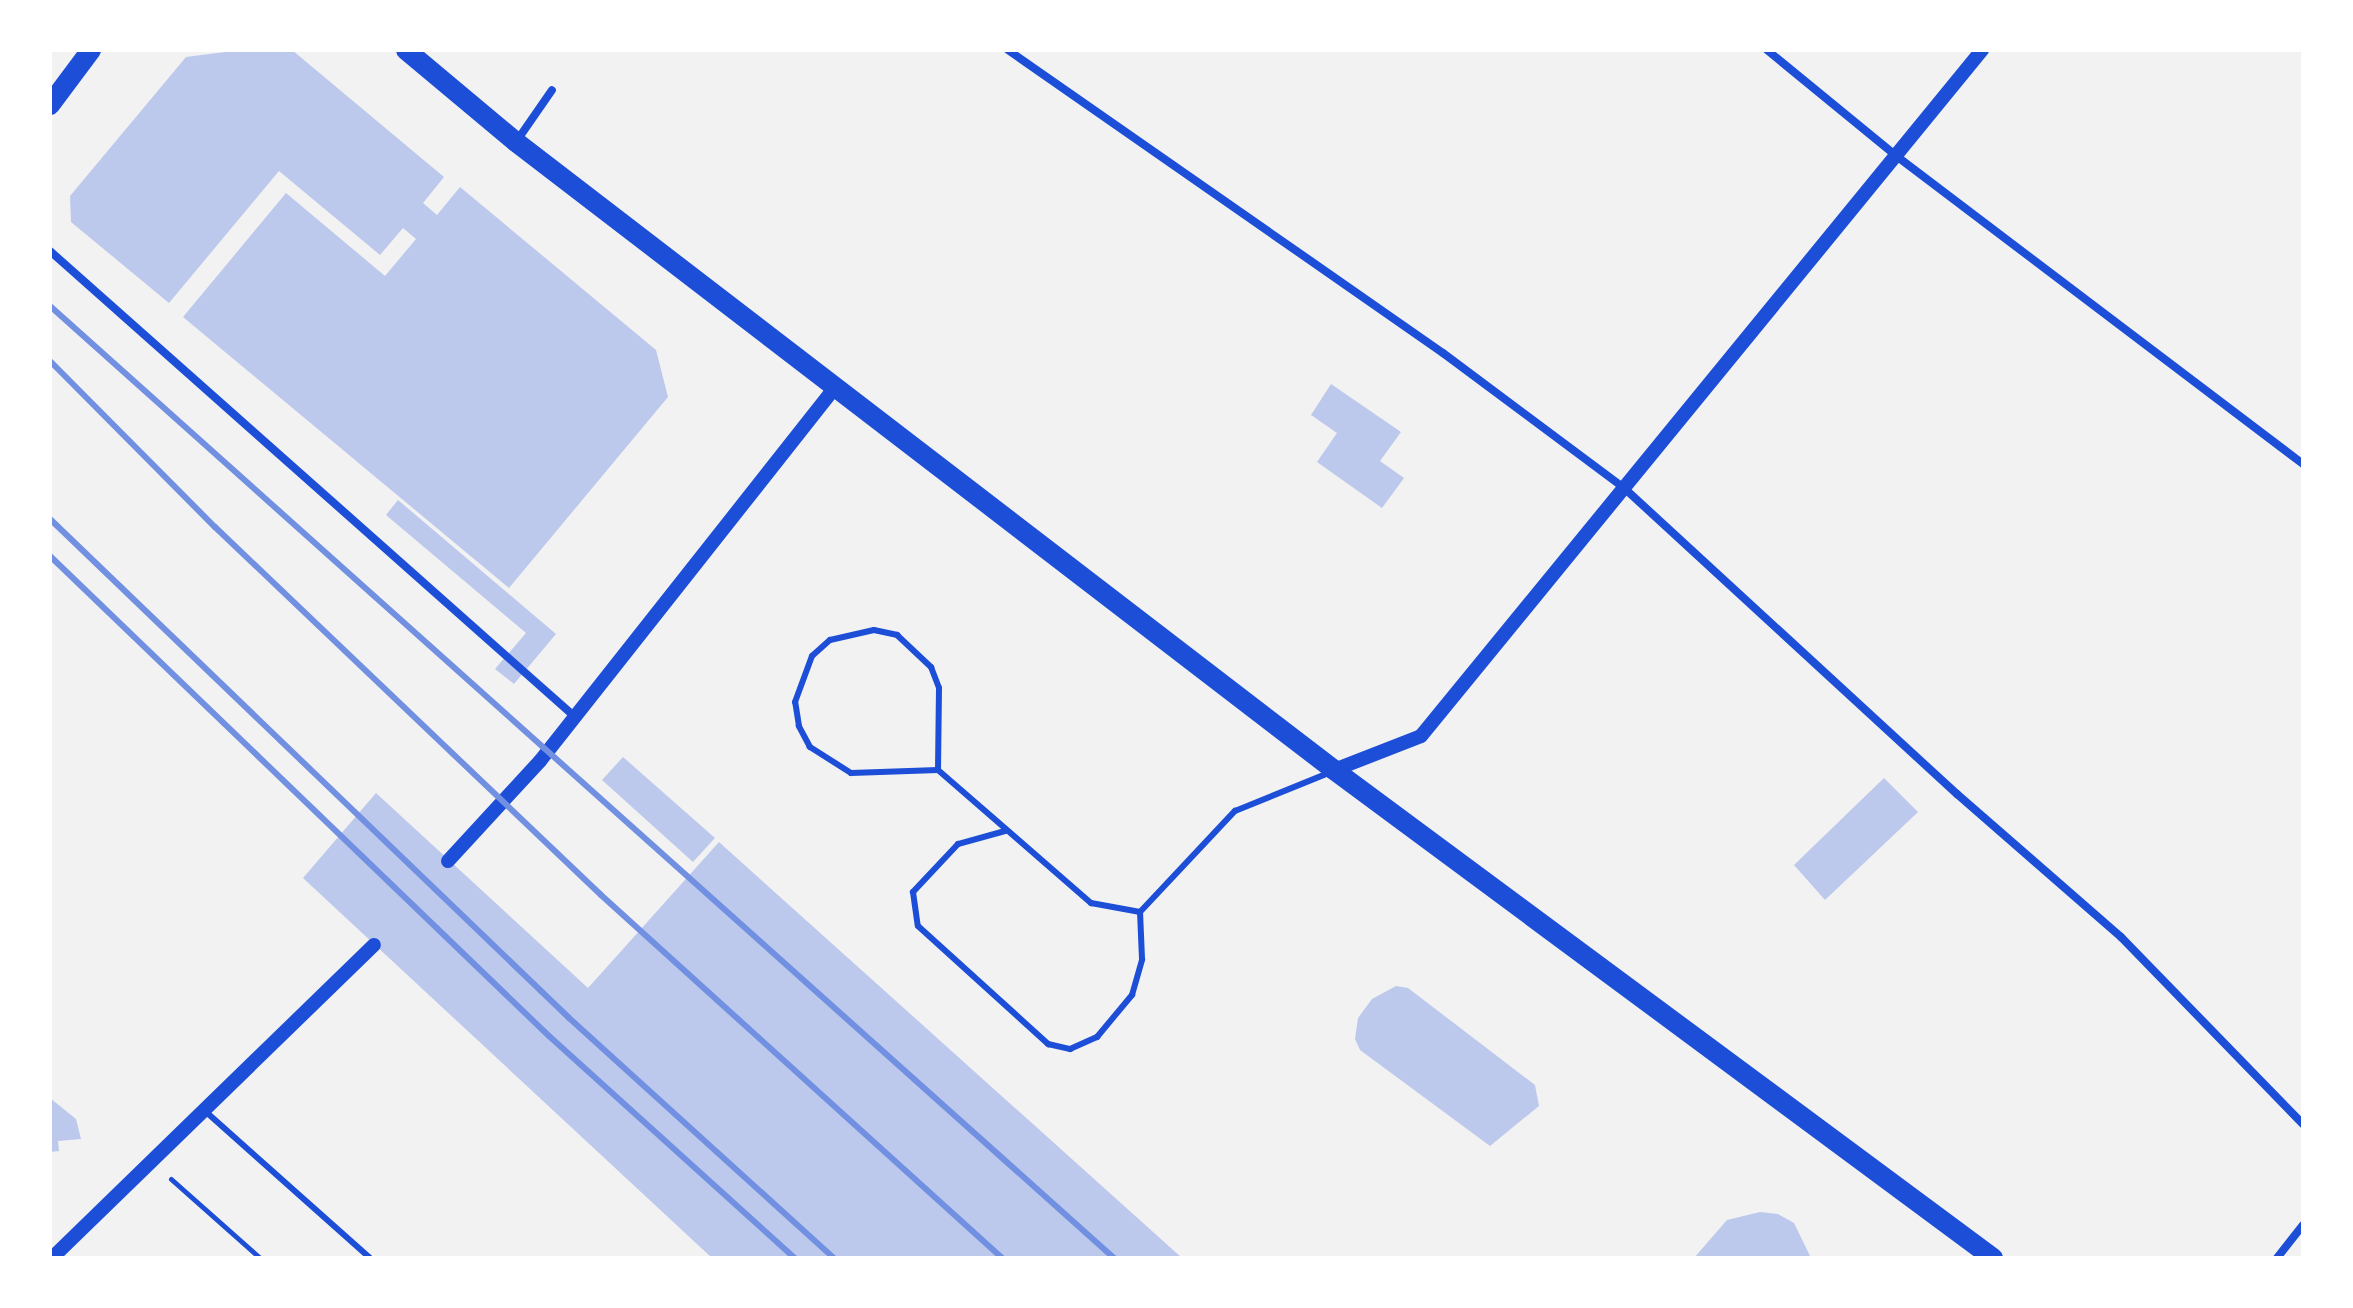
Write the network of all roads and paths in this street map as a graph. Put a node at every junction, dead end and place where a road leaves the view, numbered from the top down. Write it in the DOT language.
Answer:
graph roads {
  1 [pos="91,50"];
  2 [pos="406,50"];
  3 [pos="1008,50"];
  4 [pos="1767,50"];
  5 [pos="1982,50"];
  6 [pos="552,90"];
  7 [pos="50,105"];
  8 [pos="516,142"];
  9 [pos="1899,158"];
  10 [pos="50,251"];
  11 [pos="835,387"];
  12 [pos="2303,464"];
  13 [pos="1623,487"];
  14 [pos="574,716"];
  15 [pos="938,770"];
  16 [pos="1334,770"];
  17 [pos="1005,831"];
  18 [pos="448,861"];
  19 [pos="1140,912"];
  20 [pos="374,945"];
  21 [pos="205,1111"];
  22 [pos="2303,1124"];
  23 [pos="152,1161"];
  24 [pos="2303,1225"];
  25 [pos="52,1258"];
  26 [pos="260,1258"];
  27 [pos="370,1258"];
  28 [pos="1993,1258"];
  29 [pos="2277,1258"];
  1 -- 7 [label="main road"];
  2 -- 8 [label="main road"];
  3 -- 13 [label="street"];
  4 -- 9 [label="street"];
  5 -- 9 [label="street"];
  6 -- 8 [label="street"];
  8 -- 11 [label="main road"];
  9 -- 12 [label="street"];
  9 -- 13 [label="street"];
  10 -- 14 [label="street"];
  11 -- 14 [label="street"];
  11 -- 16 [label="main road"];
  13 -- 16 [label="street"];
  13 -- 22 [label="street"];
  14 -- 18 [label="street"];
  15 -- 15 [label="lane"];
  15 -- 17 [label="lane"];
  16 -- 19 [label="lane"];
  16 -- 28 [label="main road"];
  17 -- 19 [label="lane"];
  17 -- 19 [label="lane"];
  20 -- 21 [label="street"];
  21 -- 23 [label="street"];
  21 -- 27 [label="lane"];
  23 -- 25 [label="street"];
  23 -- 26 [label="path"];
  24 -- 29 [label="street"];
}
